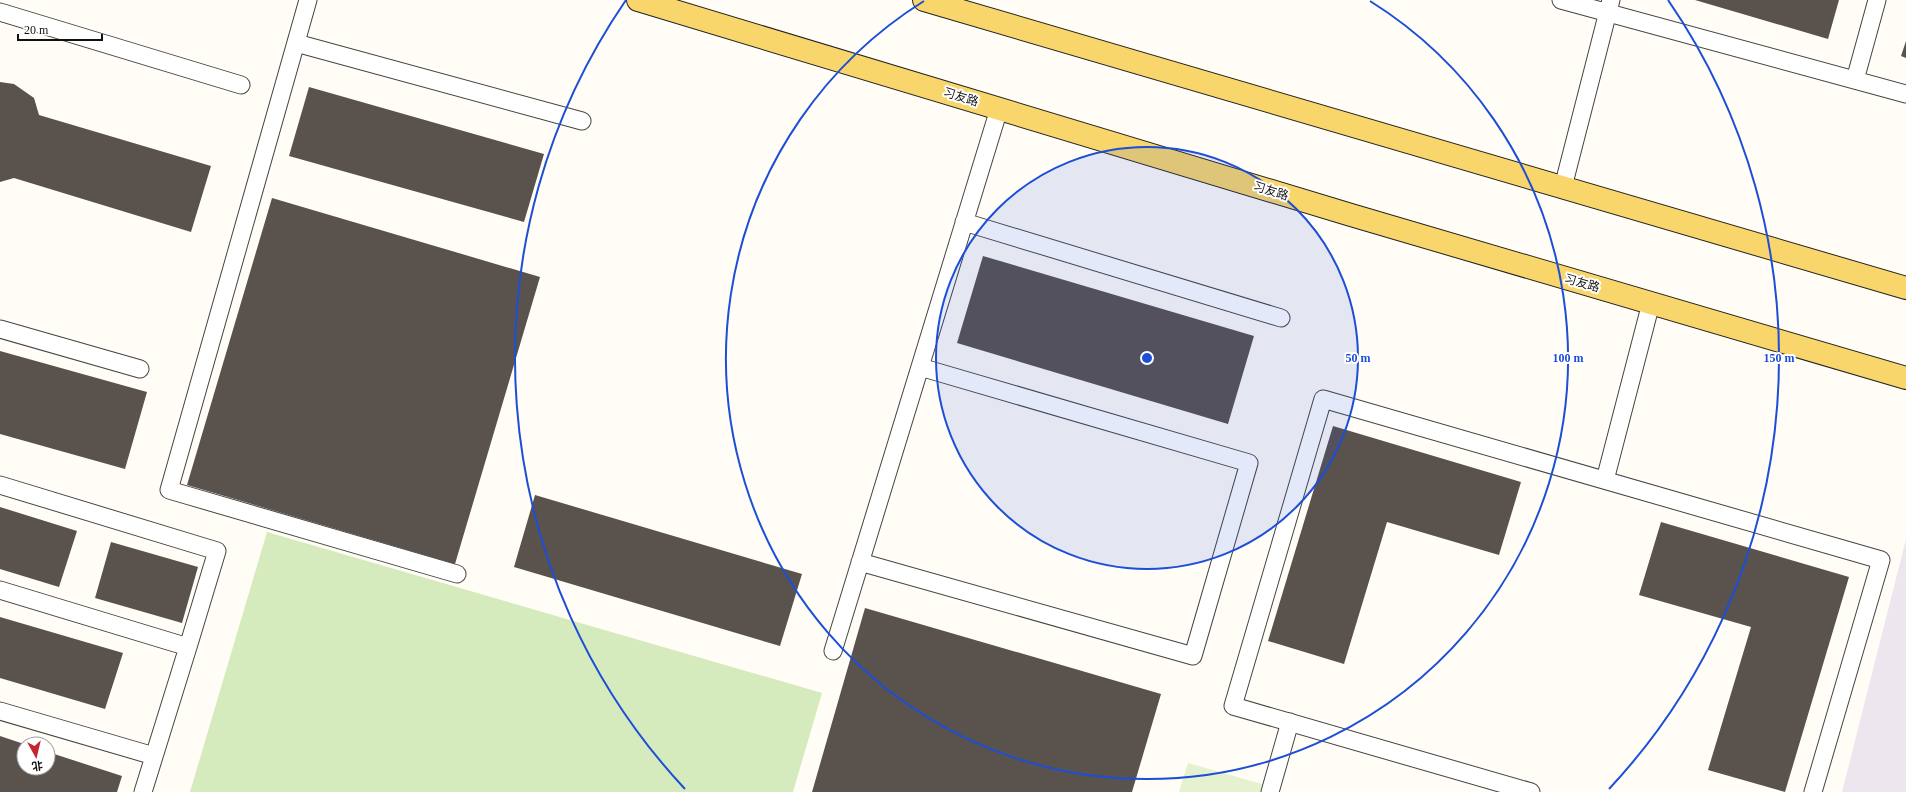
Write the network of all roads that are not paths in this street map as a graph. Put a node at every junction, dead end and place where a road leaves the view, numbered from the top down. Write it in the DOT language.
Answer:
graph roads {
  1 [pos="308,0"];
  2 [pos="638,0"];
  3 [pos="924,0"];
  4 [pos="1561,0"];
  5 [pos="1877,0"];
  6 [pos="1609,6"];
  7 [pos="0,12"];
  8 [pos="296,43"];
  9 [pos="1855,80"];
  10 [pos="241,86"];
  11 [pos="1906,94"];
  12 [pos="999,109"];
  13 [pos="582,121"];
  14 [pos="1563,187"];
  15 [pos="964,222"];
  16 [pos="1906,288"];
  17 [pos="1651,303"];
  18 [pos="1280,318"];
  19 [pos="0,329"];
  20 [pos="920,367"];
  21 [pos="140,370"];
  22 [pos="1906,378"];
  23 [pos="1604,480"];
  24 [pos="0,486"];
  25 [pos="860,562"];
  26 [pos="457,574"];
  27 [pos="0,590"];
  28 [pos="188,647"];
  29 [pos="833,651"];
  30 [pos="0,711"];
  31 [pos="1290,722"];
  32 [pos="154,756"];
  33 [pos="143,792"];
  34 [pos="1270,792"];
  35 [pos="1531,792"];
  36 [pos="1813,792"];
  1 -- 8 [label="lane"];
  2 -- 12 [label="main road, 习友路"];
  3 -- 14 [label="main road"];
  4 -- 6 [label="lane"];
  5 -- 9 [label="lane"];
  6 -- 9 [label="lane"];
  6 -- 14 [label="lane"];
  7 -- 10 [label="lane"];
  8 -- 13 [label="lane"];
  8 -- 26 [label="lane"];
  9 -- 11 [label="lane"];
  12 -- 15 [label="lane"];
  12 -- 17 [label="main road, 习友路"];
  14 -- 16 [label="main road"];
  15 -- 18 [label="lane"];
  15 -- 20 [label="lane"];
  17 -- 22 [label="main road, 习友路"];
  17 -- 23 [label="lane"];
  19 -- 21 [label="lane"];
  20 -- 25 [label="lane"];
  20 -- 25 [label="lane"];
  23 -- 31 [label="lane"];
  23 -- 36 [label="lane"];
  24 -- 28 [label="lane"];
  25 -- 29 [label="lane"];
  27 -- 28 [label="lane"];
  28 -- 32 [label="lane"];
  30 -- 32 [label="lane"];
  31 -- 34 [label="lane"];
  31 -- 35 [label="lane"];
  32 -- 33 [label="lane"];
}
